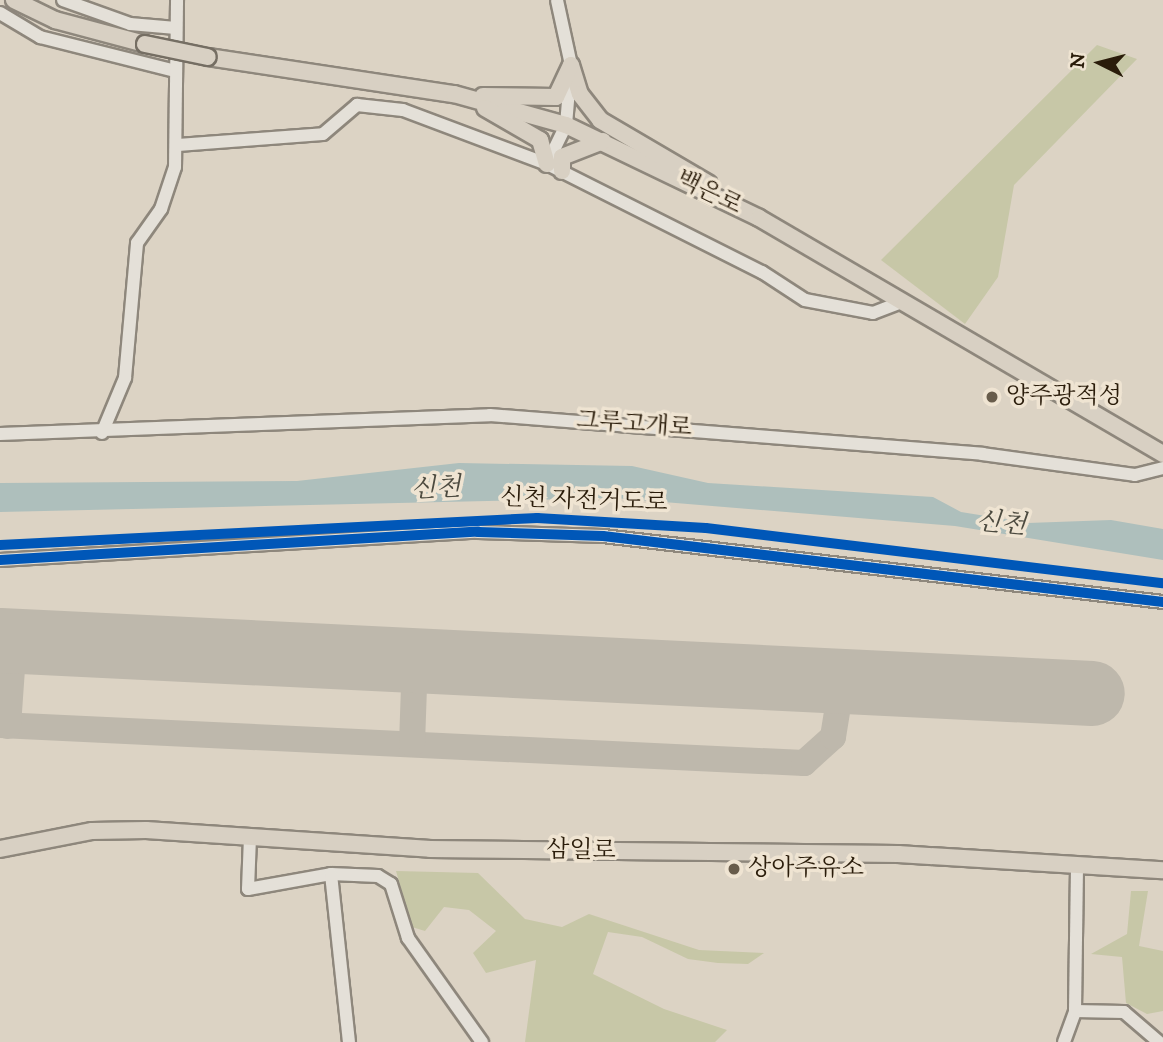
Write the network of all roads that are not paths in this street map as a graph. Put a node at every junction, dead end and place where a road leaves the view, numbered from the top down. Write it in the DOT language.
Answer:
graph roads {
  1 [pos="14,0"];
  2 [pos="63,0"];
  3 [pos="177,0"];
  4 [pos="558,0"];
  5 [pos="0,13"];
  6 [pos="176,28"];
  7 [pos="571,65"];
  8 [pos="175,71"];
  9 [pos="464,96"];
  10 [pos="566,125"];
  11 [pos="603,141"];
  12 [pos="178,145"];
  13 [pos="554,168"];
  14 [pos="759,218"];
  15 [pos="904,302"];
  16 [pos="102,433"];
  17 [pos="0,434"];
  18 [pos="1163,454"];
  19 [pos="1163,468"];
  20 [pos="0,560"];
  21 [pos="1163,602"];
  22 [pos="250,837"];
  23 [pos="0,849"];
  24 [pos="1077,865"];
  25 [pos="1163,870"];
  26 [pos="331,874"];
  27 [pos="1075,1011"];
  28 [pos="349,1042"];
  29 [pos="482,1042"];
  30 [pos="1064,1042"];
  31 [pos="1158,1042"];
  1 -- 9 [label="main road, 백은로, bridge"];
  2 -- 6 [label="street"];
  3 -- 6 [label="street"];
  4 -- 7 [label="street"];
  5 -- 8 [label="street"];
  6 -- 8 [label="street"];
  7 -- 9 [label="main road"];
  7 -- 10 [label="street"];
  7 -- 14 [label="main road"];
  8 -- 12 [label="street"];
  9 -- 10 [label="main road, 백은로"];
  9 -- 13 [label="main road"];
  10 -- 11 [label="main road, 백은로"];
  10 -- 13 [label="street"];
  11 -- 13 [label="main road"];
  11 -- 14 [label="main road, 백은로"];
  12 -- 13 [label="street"];
  12 -- 16 [label="street"];
  13 -- 15 [label="street"];
  14 -- 15 [label="main road, 백은로"];
  15 -- 18 [label="main road, 백은로"];
  16 -- 17 [label="street, 그루고개로"];
  16 -- 19 [label="street, 그루고개로"];
  20 -- 21 [label="street"];
  22 -- 23 [label="main road, 삼일로"];
  22 -- 24 [label="main road, 삼일로"];
  22 -- 26 [label="street"];
  24 -- 25 [label="main road, 삼일로"];
  24 -- 27 [label="street"];
  26 -- 28 [label="street"];
  26 -- 29 [label="street"];
  27 -- 30 [label="street"];
  27 -- 31 [label="street"];
}
